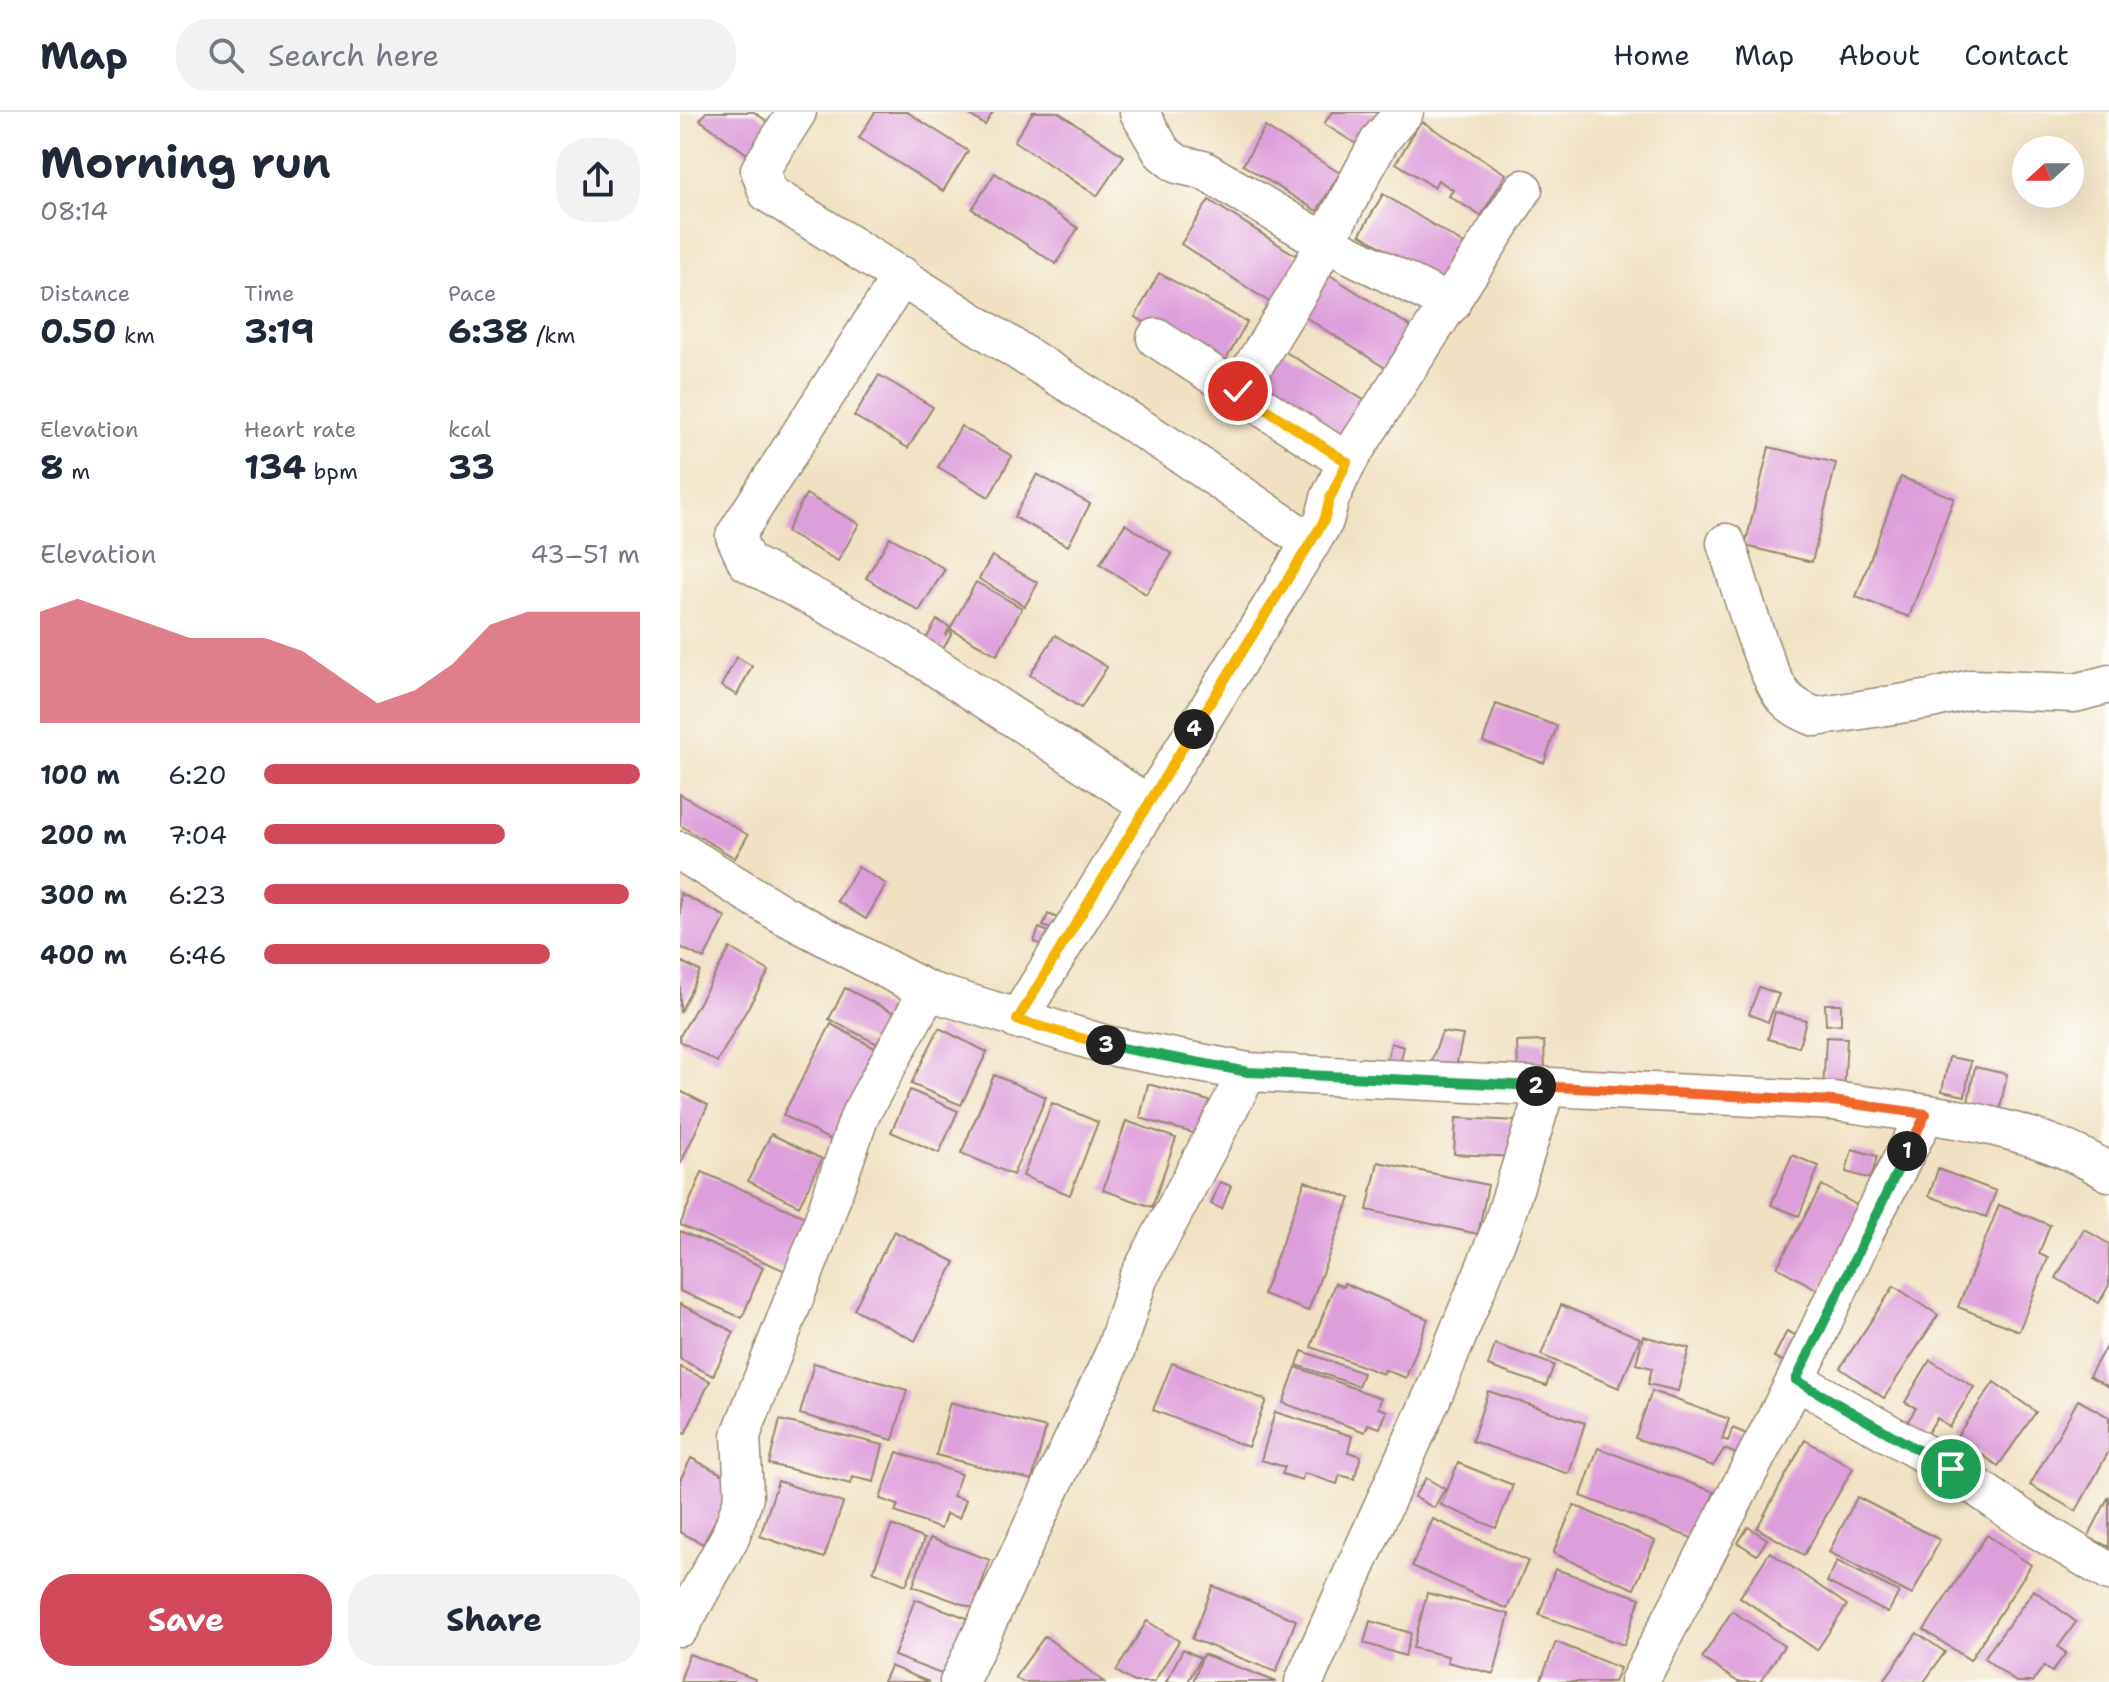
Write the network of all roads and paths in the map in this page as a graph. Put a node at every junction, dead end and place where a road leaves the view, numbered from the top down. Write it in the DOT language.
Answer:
graph roads {
  1 [pos="1139,112"];
  2 [pos="1404,112"];
  3 [pos="789,115"];
  4 [pos="1523,189"];
  5 [pos="1325,242"];
  6 [pos="902,276"];
  7 [pos="1451,304"];
  8 [pos="1156,338"];
  9 [pos="1238,391"];
  10 [pos="1347,462"];
  11 [pos="1311,543"];
  12 [pos="1726,543"];
  13 [pos="2109,684"];
  14 [pos="1147,804"];
  15 [pos="680,851"];
  16 [pos="928,991"];
  17 [pos="1017,1020"];
  18 [pos="1248,1072"];
  19 [pos="1546,1087"];
  20 [pos="1926,1114"];
  21 [pos="2109,1172"];
  22 [pos="1796,1380"];
  23 [pos="2108,1573"];
  24 [pos="680,1627"];
  25 [pos="959,1682"];
  26 [pos="1304,1682"];
  27 [pos="1639,1682"];
  1 -- 5 [label="street"];
  2 -- 5 [label="street"];
  3 -- 6 [label="street"];
  4 -- 7 [label="street"];
  5 -- 7 [label="street"];
  5 -- 9 [label="street"];
  6 -- 11 [label="street"];
  6 -- 14 [label="street"];
  7 -- 10 [label="street"];
  8 -- 9 [label="street"];
  9 -- 10 [label="street"];
  10 -- 11 [label="street"];
  11 -- 14 [label="street"];
  12 -- 13 [label="street"];
  14 -- 17 [label="street"];
  15 -- 16 [label="street"];
  16 -- 17 [label="street"];
  16 -- 24 [label="street"];
  17 -- 18 [label="street"];
  18 -- 19 [label="street"];
  18 -- 25 [label="street"];
  19 -- 20 [label="street"];
  19 -- 26 [label="street"];
  20 -- 21 [label="street"];
  20 -- 22 [label="street"];
  22 -- 23 [label="street"];
  22 -- 27 [label="street"];
}
